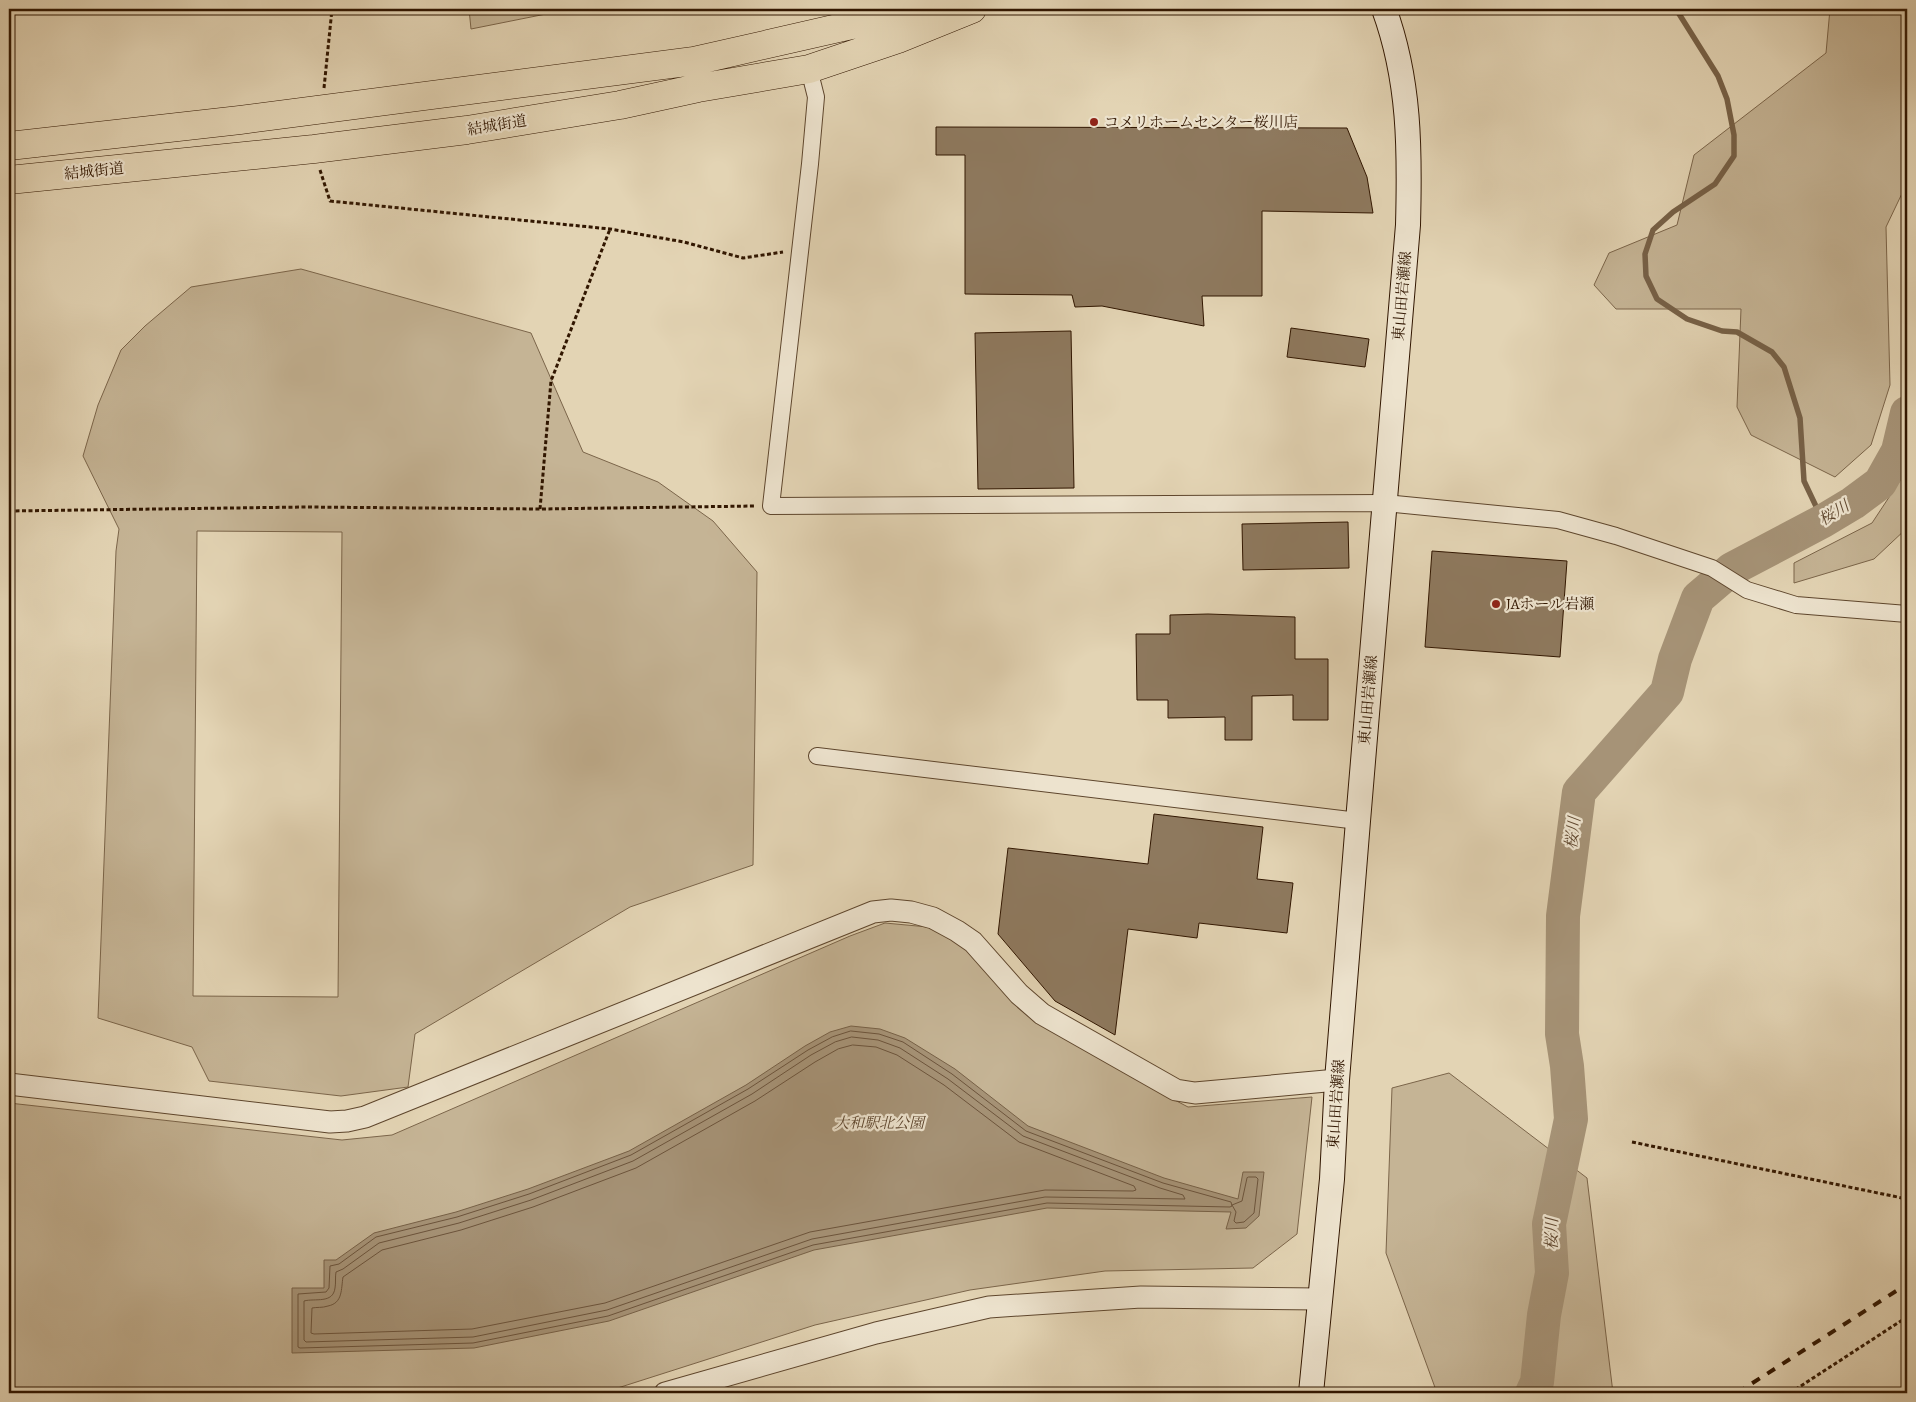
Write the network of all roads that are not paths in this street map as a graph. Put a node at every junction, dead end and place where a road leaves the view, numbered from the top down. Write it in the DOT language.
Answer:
graph roads {
  1 [pos="911,9"];
  2 [pos="972,9"];
  3 [pos="1384,9"];
  4 [pos="809,69"];
  5 [pos="9,146"];
  6 [pos="9,180"];
  7 [pos="1385,502"];
  8 [pos="1907,614"];
  9 [pos="817,756"];
  10 [pos="1358,821"];
  11 [pos="1337,1080"];
  12 [pos="9,1084"];
  13 [pos="1320,1299"];
  14 [pos="666,1393"];
  15 [pos="1311,1393"];
  1 -- 5 [label="highway"];
  2 -- 4 [label="highway, 結城街道"];
  3 -- 7 [label="main road, 東山田岩瀬線"];
  4 -- 6 [label="highway, 結城街道"];
  4 -- 7 [label="street"];
  7 -- 8 [label="street"];
  7 -- 10 [label="main road, 東山田岩瀬線"];
  9 -- 10 [label="street"];
  10 -- 11 [label="main road, 東山田岩瀬線"];
  11 -- 12 [label="street"];
  11 -- 13 [label="main road, 東山田岩瀬線"];
  13 -- 14 [label="street"];
  13 -- 15 [label="main road, 東山田岩瀬線"];
}
